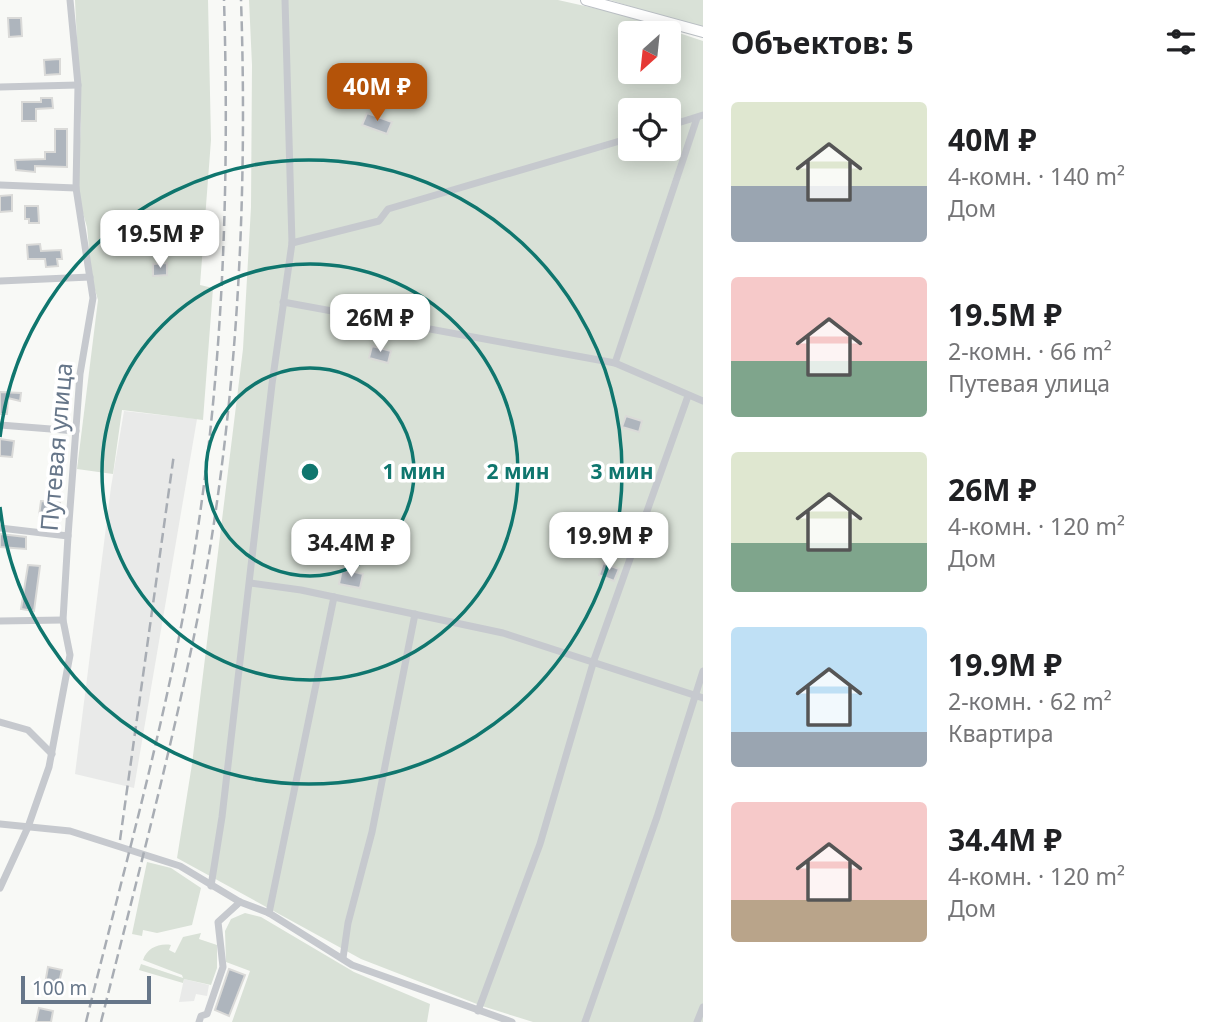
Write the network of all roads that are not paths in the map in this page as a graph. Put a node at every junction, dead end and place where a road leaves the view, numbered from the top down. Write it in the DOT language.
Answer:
graph roads {
  1 [pos="70,0"];
  2 [pos="285,0"];
  3 [pos="586,0"];
  4 [pos="703,33"];
  5 [pos="78,85"];
  6 [pos="0,87"];
  7 [pos="700,117"];
  8 [pos="681,122"];
  9 [pos="618,142"];
  10 [pos="0,185"];
  11 [pos="76,188"];
  12 [pos="292,243"];
  13 [pos="90,277"];
  14 [pos="0,281"];
  15 [pos="284,302"];
  16 [pos="615,363"];
  17 [pos="688,396"];
  18 [pos="703,401"];
  19 [pos="0,425"];
  20 [pos="76,431"];
  21 [pos="0,528"];
  22 [pos="68,536"];
  23 [pos="250,583"];
  24 [pos="334,597"];
  25 [pos="415,614"];
  26 [pos="63,620"];
  27 [pos="0,621"];
  28 [pos="594,660"];
  29 [pos="703,671"];
  30 [pos="699,697"];
  31 [pos="0,722"];
  32 [pos="52,754"];
  33 [pos="0,824"];
  34 [pos="28,827"];
  35 [pos="211,887"];
  36 [pos="0,888"];
  37 [pos="240,902"];
  38 [pos="269,913"];
  39 [pos="343,958"];
  40 [pos="703,1007"];
  41 [pos="478,1011"];
  42 [pos="206,1014"];
  43 [pos="199,1022"];
  44 [pos="212,1022"];
  45 [pos="512,1022"];
  46 [pos="585,1022"];
  47 [pos="697,1022"];
  1 -- 5 [label="street, Путевая улица"];
  2 -- 12 [label="street"];
  3 -- 4 [label="street"];
  5 -- 6 [label="street"];
  5 -- 11 [label="street, Путевая улица"];
  7 -- 8 [label="street"];
  7 -- 16 [label="street"];
  9 -- 12 [label="street"];
  10 -- 11 [label="street"];
  11 -- 13 [label="street, Путевая улица"];
  12 -- 15 [label="street"];
  13 -- 14 [label="street"];
  13 -- 20 [label="street, Путевая улица"];
  15 -- 16 [label="street"];
  15 -- 23 [label="street"];
  16 -- 17 [label="street"];
  17 -- 18 [label="street"];
  17 -- 28 [label="street"];
  19 -- 20 [label="street"];
  20 -- 22 [label="street, Путевая улица"];
  21 -- 22 [label="street"];
  22 -- 26 [label="street, Путевая улица"];
  23 -- 24 [label="street"];
  23 -- 35 [label="street"];
  24 -- 25 [label="street"];
  24 -- 38 [label="street"];
  25 -- 28 [label="street"];
  25 -- 39 [label="street"];
  26 -- 27 [label="street"];
  26 -- 32 [label="street, Путевая улица"];
  28 -- 30 [label="street"];
  28 -- 41 [label="street"];
  29 -- 30 [label="street"];
  30 -- 46 [label="street"];
  31 -- 32 [label="street"];
  32 -- 34 [label="street, Путевая улица"];
  33 -- 34 [label="street"];
  34 -- 35 [label="street"];
  34 -- 36 [label="street, Путевая улица"];
  35 -- 37 [label="street"];
  37 -- 38 [label="street"];
  37 -- 42 [label="street"];
  38 -- 39 [label="street"];
  39 -- 41 [label="street"];
  40 -- 47 [label="street"];
  41 -- 45 [label="street"];
  42 -- 43 [label="street"];
  42 -- 44 [label="street"];
}
